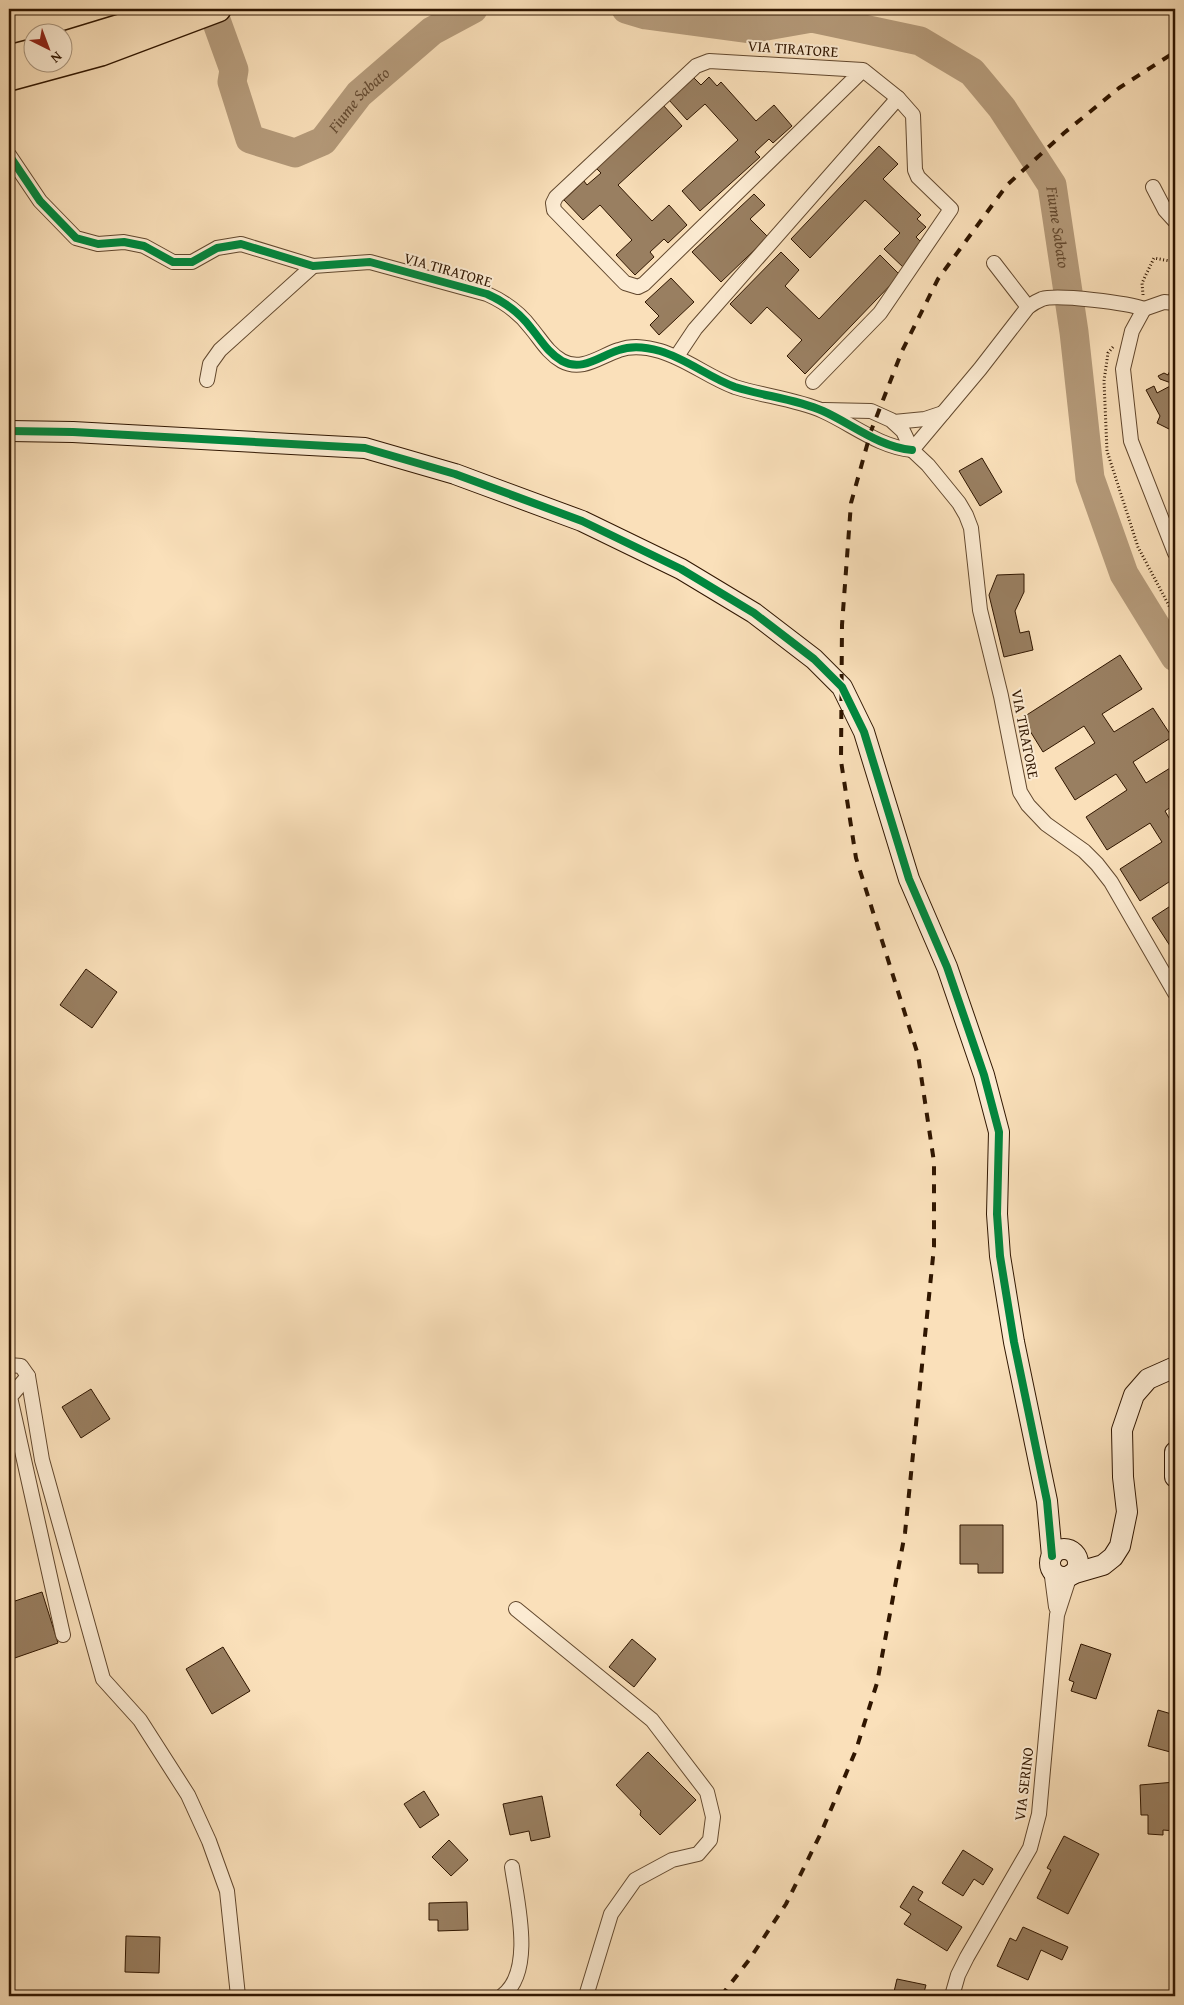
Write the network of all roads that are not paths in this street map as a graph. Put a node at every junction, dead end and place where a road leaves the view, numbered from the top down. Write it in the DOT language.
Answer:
graph roads {
  1 [pos="170,9"];
  2 [pos="218,9"];
  3 [pos="135,32"];
  4 [pos="72,43"];
  5 [pos="22,55"];
  6 [pos="9,58"];
  7 [pos="863,70"];
  8 [pos="9,78"];
  9 [pos="898,98"];
  10 [pos="9,155"];
  11 [pos="1153,187"];
  12 [pos="1175,221"];
  13 [pos="994,262"];
  14 [pos="313,266"];
  15 [pos="1175,303"];
  16 [pos="1028,307"];
  17 [pos="1144,310"];
  18 [pos="677,356"];
  19 [pos="207,380"];
  20 [pos="813,382"];
  21 [pos="821,410"];
  22 [pos="944,412"];
  23 [pos="894,422"];
  24 [pos="9,432"];
  25 [pos="912,450"];
  26 [pos="1175,553"];
  27 [pos="1175,993"];
  28 [pos="9,1364"];
  29 [pos="1175,1367"];
  30 [pos="28,1376"];
  31 [pos="1175,1452"];
  32 [pos="1175,1477"];
  33 [pos="1065,1563"];
  34 [pos="516,1609"];
  35 [pos="1057,1615"];
  36 [pos="63,1635"];
  37 [pos="512,1867"];
  38 [pos="238,1996"];
  39 [pos="502,1996"];
  40 [pos="586,1996"];
  41 [pos="952,1996"];
  1 -- 3 [label="highway"];
  2 -- 3 [label="highway"];
  3 -- 4 [label="highway"];
  3 -- 8 [label="highway"];
  5 -- 6 [label="highway"];
  7 -- 7 [label="street, VIA TIRATORE"];
  7 -- 9 [label="street"];
  9 -- 18 [label="street"];
  9 -- 20 [label="street"];
  10 -- 14 [label="street, VIA TIRATORE"];
  11 -- 12 [label="street"];
  13 -- 16 [label="street"];
  14 -- 18 [label="street, VIA TIRATORE"];
  14 -- 19 [label="street"];
  15 -- 17 [label="street"];
  16 -- 17 [label="street"];
  16 -- 22 [label="street"];
  17 -- 26 [label="street"];
  18 -- 21 [label="street, VIA TIRATORE"];
  21 -- 23 [label="street, VIA TIRATORE"];
  21 -- 25 [label="street, VIA TIRATORE"];
  22 -- 23 [label="street"];
  22 -- 25 [label="street"];
  23 -- 25 [label="street, VIA TIRATORE"];
  24 -- 33 [label="street"];
  25 -- 27 [label="street, VIA TIRATORE"];
  28 -- 30 [label="street"];
  29 -- 33 [label="street"];
  30 -- 36 [label="street"];
  30 -- 38 [label="street"];
  31 -- 32 [label="street"];
  33 -- 35 [label="street, VIA SERINO"];
  33 -- 35 [label="street, VIA SERINO"];
  34 -- 40 [label="street"];
  35 -- 41 [label="street, VIA SERINO"];
  37 -- 39 [label="street"];
}
